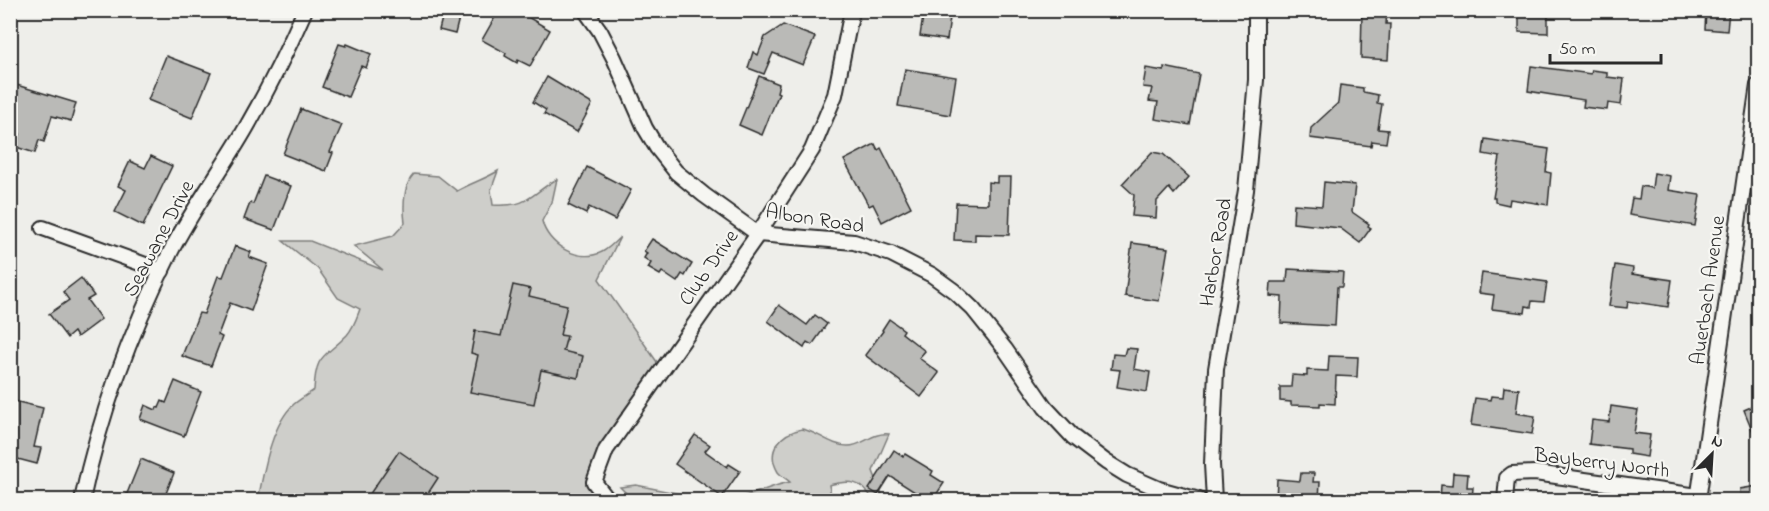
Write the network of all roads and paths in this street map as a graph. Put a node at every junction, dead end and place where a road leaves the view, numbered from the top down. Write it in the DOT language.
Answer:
graph roads {
  1 [pos="305,10"];
  2 [pos="585,10"];
  3 [pos="852,10"];
  4 [pos="1256,10"];
  5 [pos="1758,85"];
  6 [pos="43,228"];
  7 [pos="758,234"];
  8 [pos="162,271"];
  9 [pos="1698,498"];
  10 [pos="82,501"];
  11 [pos="608,501"];
  12 [pos="1199,501"];
  13 [pos="1214,501"];
  14 [pos="1505,501"];
  1 -- 8 [label="street, Seawane Drive"];
  2 -- 7 [label="street, Albon Road"];
  3 -- 7 [label="street, Club Drive"];
  4 -- 13 [label="street, Harbor Road"];
  5 -- 9 [label="street, Auerbach Avenue"];
  6 -- 8 [label="street"];
  7 -- 11 [label="street, Club Drive"];
  7 -- 12 [label="street, Albon Road"];
  8 -- 10 [label="street, Seawane Drive"];
  9 -- 14 [label="street, Bayberry North"];
}
